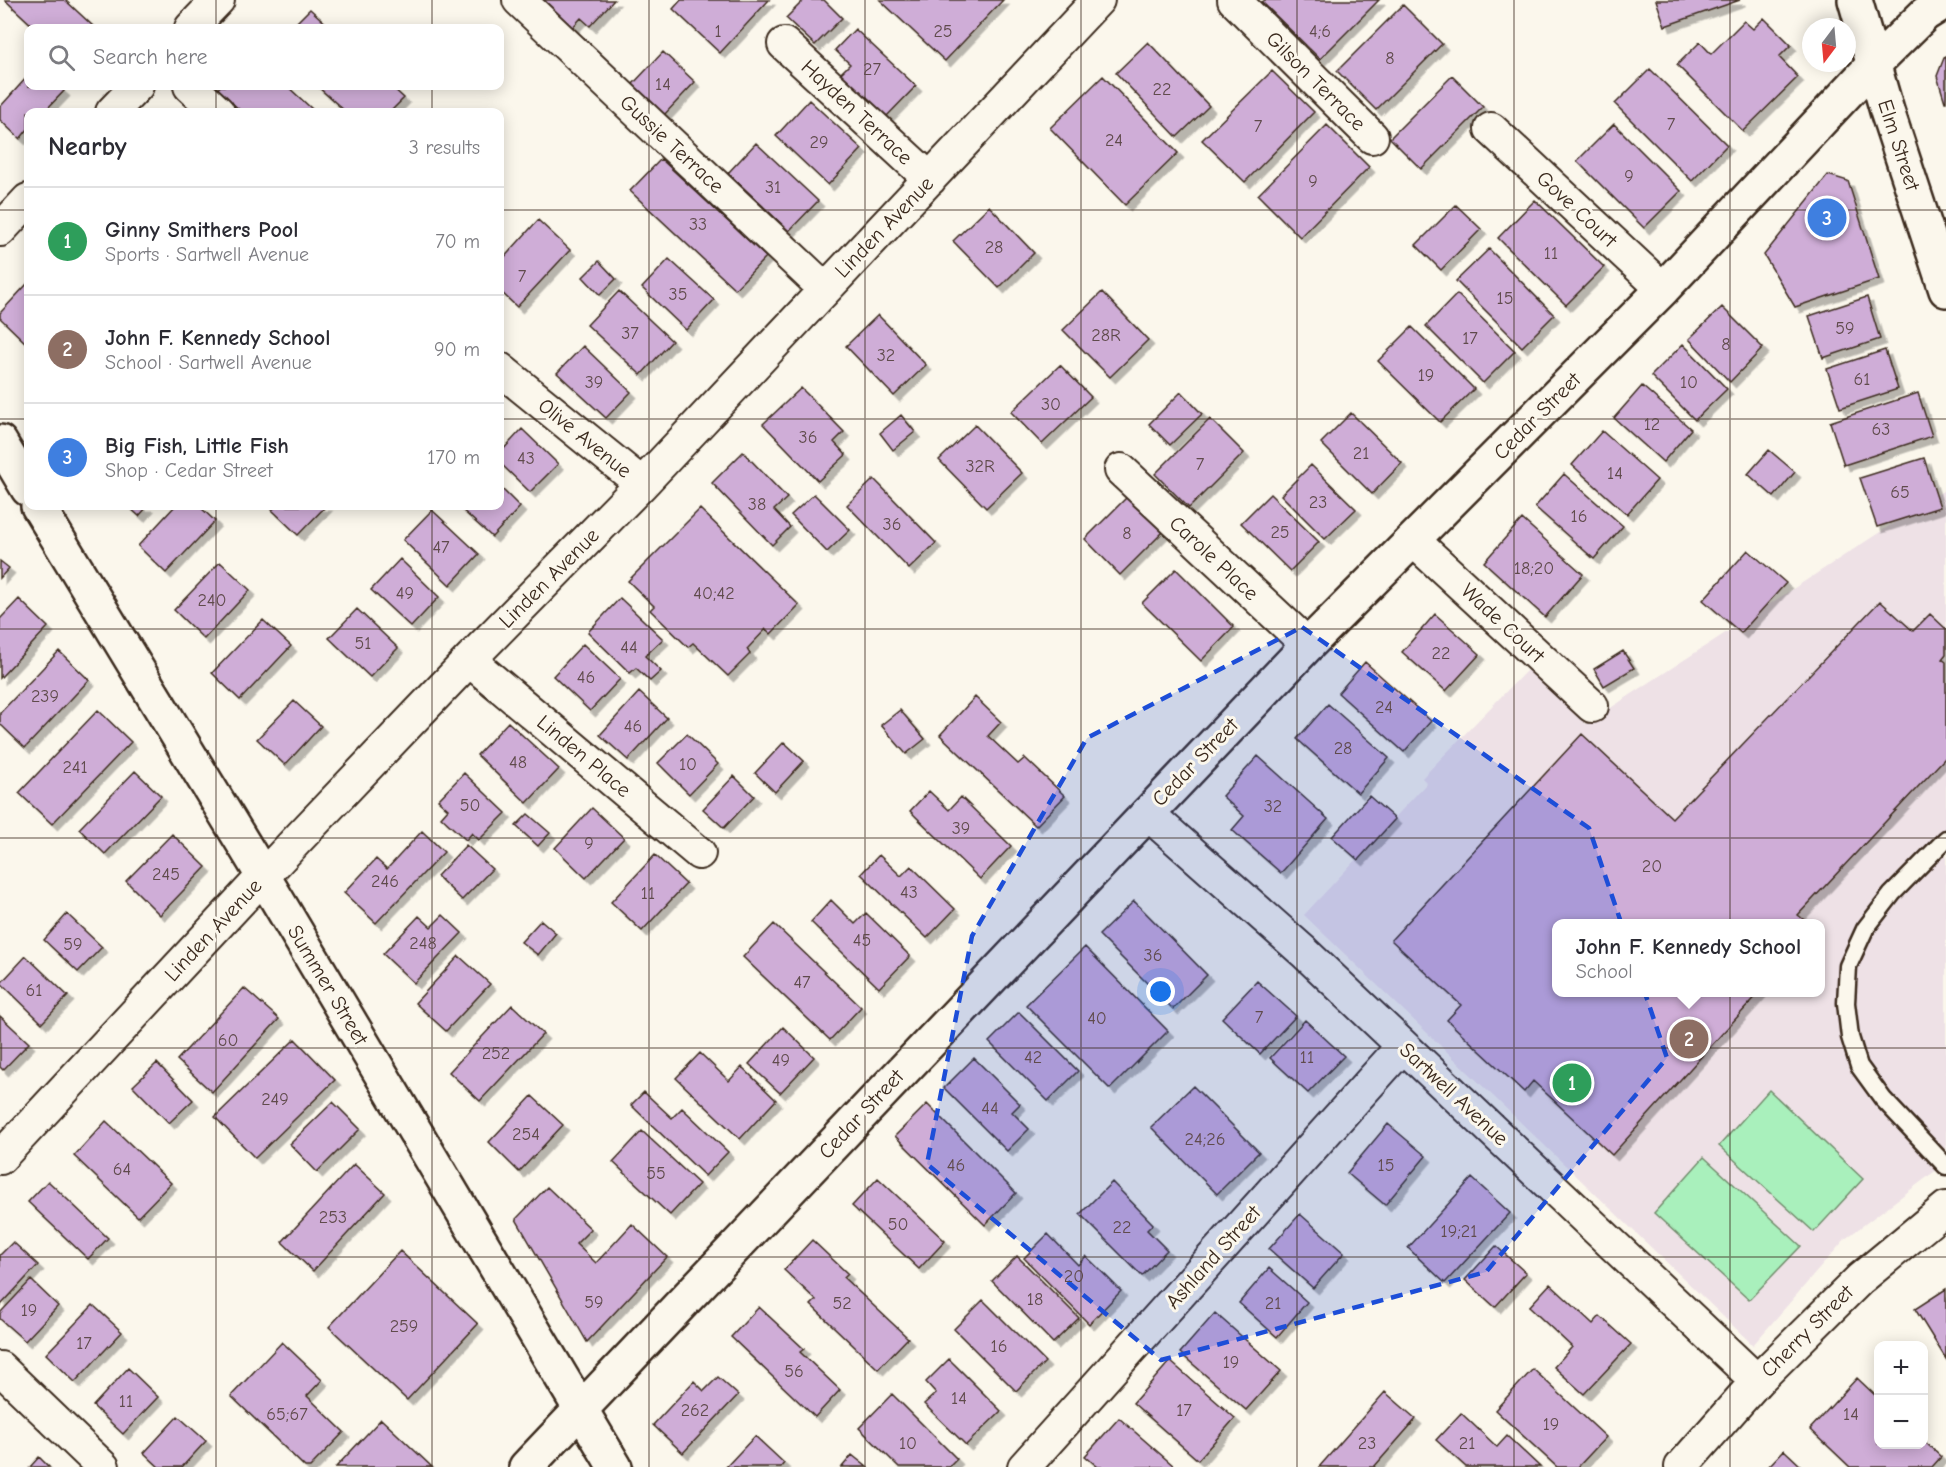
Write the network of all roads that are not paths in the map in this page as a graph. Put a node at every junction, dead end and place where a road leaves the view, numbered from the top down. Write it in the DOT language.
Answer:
graph roads {
  1 [pos="218,0"];
  2 [pos="519,0"];
  3 [pos="1098,0"];
  4 [pos="1234,0"];
  5 [pos="1855,0"];
  6 [pos="1946,1"];
  7 [pos="195,24"];
  8 [pos="784,44"];
  9 [pos="1873,65"];
  10 [pos="133,90"];
  11 [pos="194,90"];
  12 [pos="116,108"];
  13 [pos="214,108"];
  14 [pos="1491,129"];
  15 [pos="1372,137"];
  16 [pos="930,179"];
  17 [pos="24,204"];
  18 [pos="0,230"];
  19 [pos="825,289"];
  20 [pos="1663,289"];
  21 [pos="1946,290"];
  22 [pos="504,372"];
  23 [pos="0,442"];
  24 [pos="1121,470"];
  25 [pos="24,482"];
  26 [pos="642,484"];
  27 [pos="40,510"];
  28 [pos="1413,540"];
  29 [pos="1308,645"];
  30 [pos="469,660"];
  31 [pos="1592,706"];
  32 [pos="1147,813"];
  33 [pos="1946,839"];
  34 [pos="699,853"];
  35 [pos="263,876"];
  36 [pos="1403,1046"];
  37 [pos="0,1158"];
  38 [pos="1946,1166"];
  39 [pos="1946,1208"];
  40 [pos="0,1368"];
  41 [pos="1757,1381"];
  42 [pos="580,1410"];
  43 [pos="103,1467"];
  44 [pos="526,1467"];
  45 [pos="615,1467"];
  46 [pos="1024,1467"];
  47 [pos="1681,1467"];
  1 -- 7 [label="street"];
  2 -- 19 [label="street, Gussie Terrace"];
  3 -- 16 [label="street, Linden Avenue"];
  4 -- 15 [label="street, Gilson Terrace"];
  5 -- 9 [label="street, Elm Street"];
  6 -- 9 [label="street, Cedar Street"];
  8 -- 16 [label="street, Hayden Terrace"];
  9 -- 20 [label="street, Cedar Street"];
  9 -- 21 [label="street, Elm Street"];
  10 -- 12 [label="street"];
  11 -- 13 [label="street"];
  14 -- 20 [label="street, Gove Court"];
  16 -- 19 [label="street, Linden Avenue"];
  17 -- 18 [label="street"];
  19 -- 26 [label="street, Linden Avenue"];
  20 -- 28 [label="street, Cedar Street"];
  22 -- 26 [label="street, Olive Avenue"];
  23 -- 25 [label="street"];
  24 -- 29 [label="street, Carole Place"];
  26 -- 30 [label="street, Linden Avenue"];
  27 -- 35 [label="street, Summer Street"];
  28 -- 29 [label="street, Cedar Street"];
  28 -- 31 [label="street, Wade Court"];
  29 -- 32 [label="street, Cedar Street"];
  30 -- 34 [label="street, Linden Place"];
  30 -- 35 [label="street, Linden Avenue"];
  32 -- 36 [label="street, Sartwell Avenue"];
  32 -- 42 [label="street, Cedar Street"];
  33 -- 38 [label="lane"];
  35 -- 37 [label="street, Linden Avenue"];
  35 -- 42 [label="street, Summer Street"];
  36 -- 41 [label="street, Sartwell Avenue"];
  36 -- 46 [label="street, Ashland Street"];
  39 -- 41 [label="street, Cherry Street"];
  40 -- 43 [label="street"];
  41 -- 47 [label="street, Cherry Street"];
  42 -- 44 [label="street, Cedar Street"];
  42 -- 45 [label="street, Summer Street"];
}
